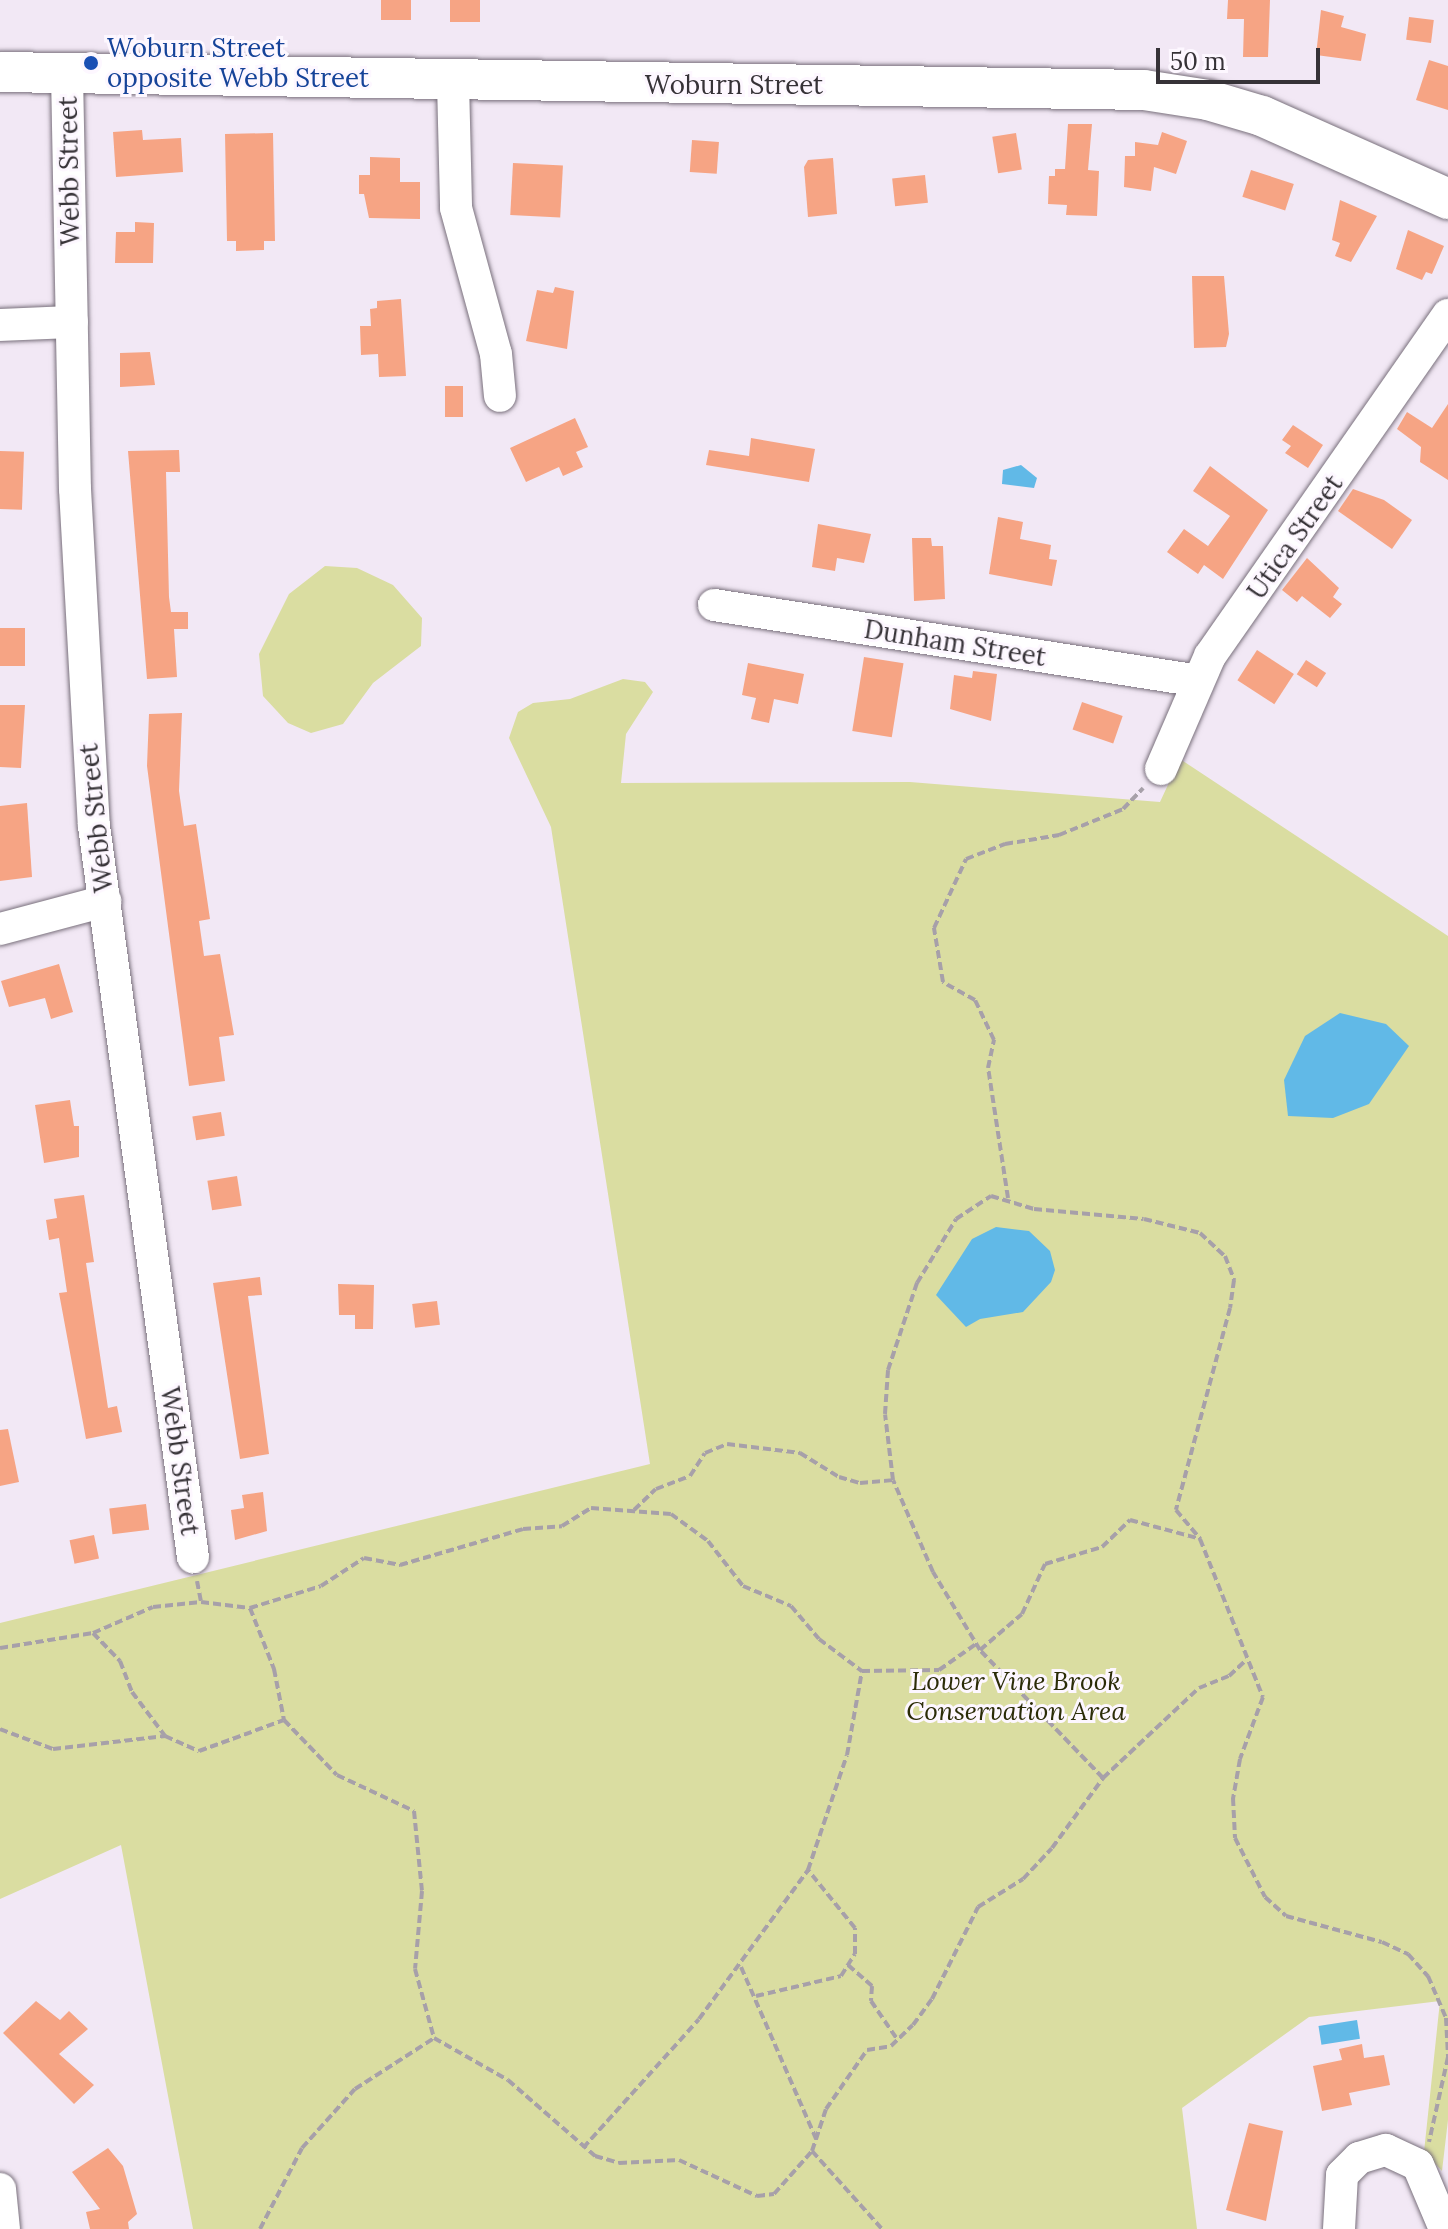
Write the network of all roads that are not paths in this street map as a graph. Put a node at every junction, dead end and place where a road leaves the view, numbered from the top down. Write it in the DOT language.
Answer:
graph roads {
  1 [pos="0,72"];
  2 [pos="67,74"];
  3 [pos="453,82"];
  4 [pos="1448,199"];
  5 [pos="1448,315"];
  6 [pos="72,322"];
  7 [pos="0,325"];
  8 [pos="500,396"];
  9 [pos="714,605"];
  10 [pos="1197,681"];
  11 [pos="1161,769"];
  12 [pos="105,901"];
  13 [pos="0,929"];
  14 [pos="193,1557"];
  15 [pos="0,2189"];
  16 [pos="4,2229"];
  17 [pos="1339,2229"];
  18 [pos="1445,2229"];
  1 -- 2 [label="main road, Woburn Street"];
  2 -- 3 [label="main road, Woburn Street"];
  2 -- 6 [label="street, Webb Street"];
  3 -- 4 [label="main road, Woburn Street"];
  3 -- 8 [label="street"];
  5 -- 10 [label="street, Utica Street"];
  6 -- 7 [label="street"];
  6 -- 12 [label="street, Webb Street"];
  9 -- 10 [label="street, Dunham Street"];
  10 -- 11 [label="street, Utica Street"];
  12 -- 13 [label="street"];
  12 -- 14 [label="street, Webb Street"];
  15 -- 16 [label="street"];
  17 -- 18 [label="street"];
}
